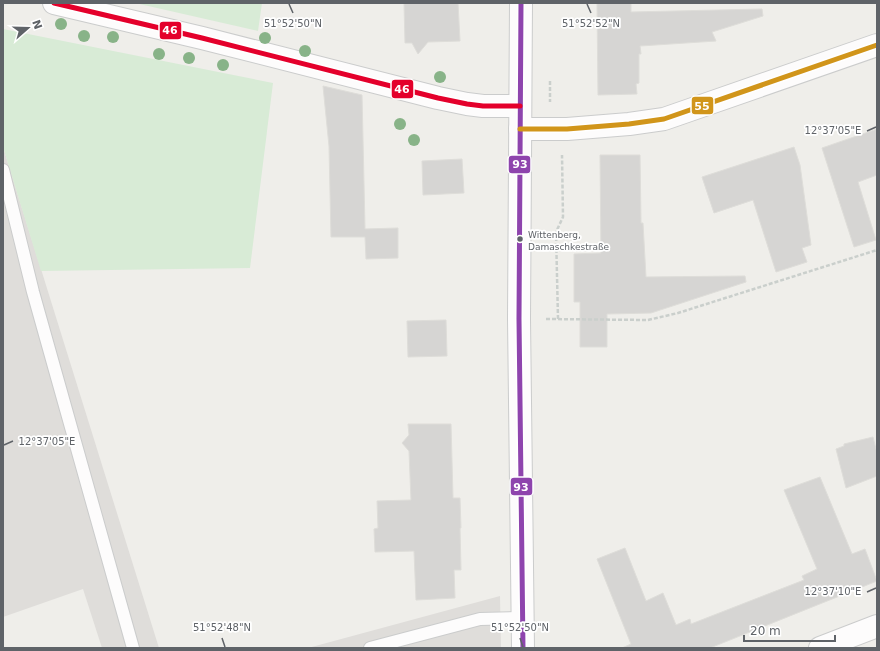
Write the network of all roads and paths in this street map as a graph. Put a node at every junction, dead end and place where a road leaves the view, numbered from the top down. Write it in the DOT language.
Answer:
graph roads {
  1 [pos="54,3"];
  2 [pos="521,3"];
  3 [pos="877,45"];
  4 [pos="520,106"];
  5 [pos="520,129"];
  6 [pos="550,129"];
  7 [pos="3,170"];
  8 [pos="877,250"];
  9 [pos="519,319"];
  10 [pos="558,319"];
  11 [pos="523,618"];
  12 [pos="877,626"];
  13 [pos="133,648"];
  14 [pos="370,648"];
  15 [pos="524,648"];
  16 [pos="820,648"];
  1 -- 4 [label="street"];
  2 -- 4 [label="street"];
  3 -- 6 [label="street"];
  4 -- 5 [label="street"];
  5 -- 6 [label="street"];
  5 -- 9 [label="street"];
  6 -- 10 [label="path"];
  7 -- 13 [label="lane"];
  8 -- 10 [label="path"];
  9 -- 10 [label="path"];
  9 -- 11 [label="street"];
  11 -- 14 [label="lane"];
  11 -- 15 [label="street"];
  12 -- 16 [label="street"];
}
